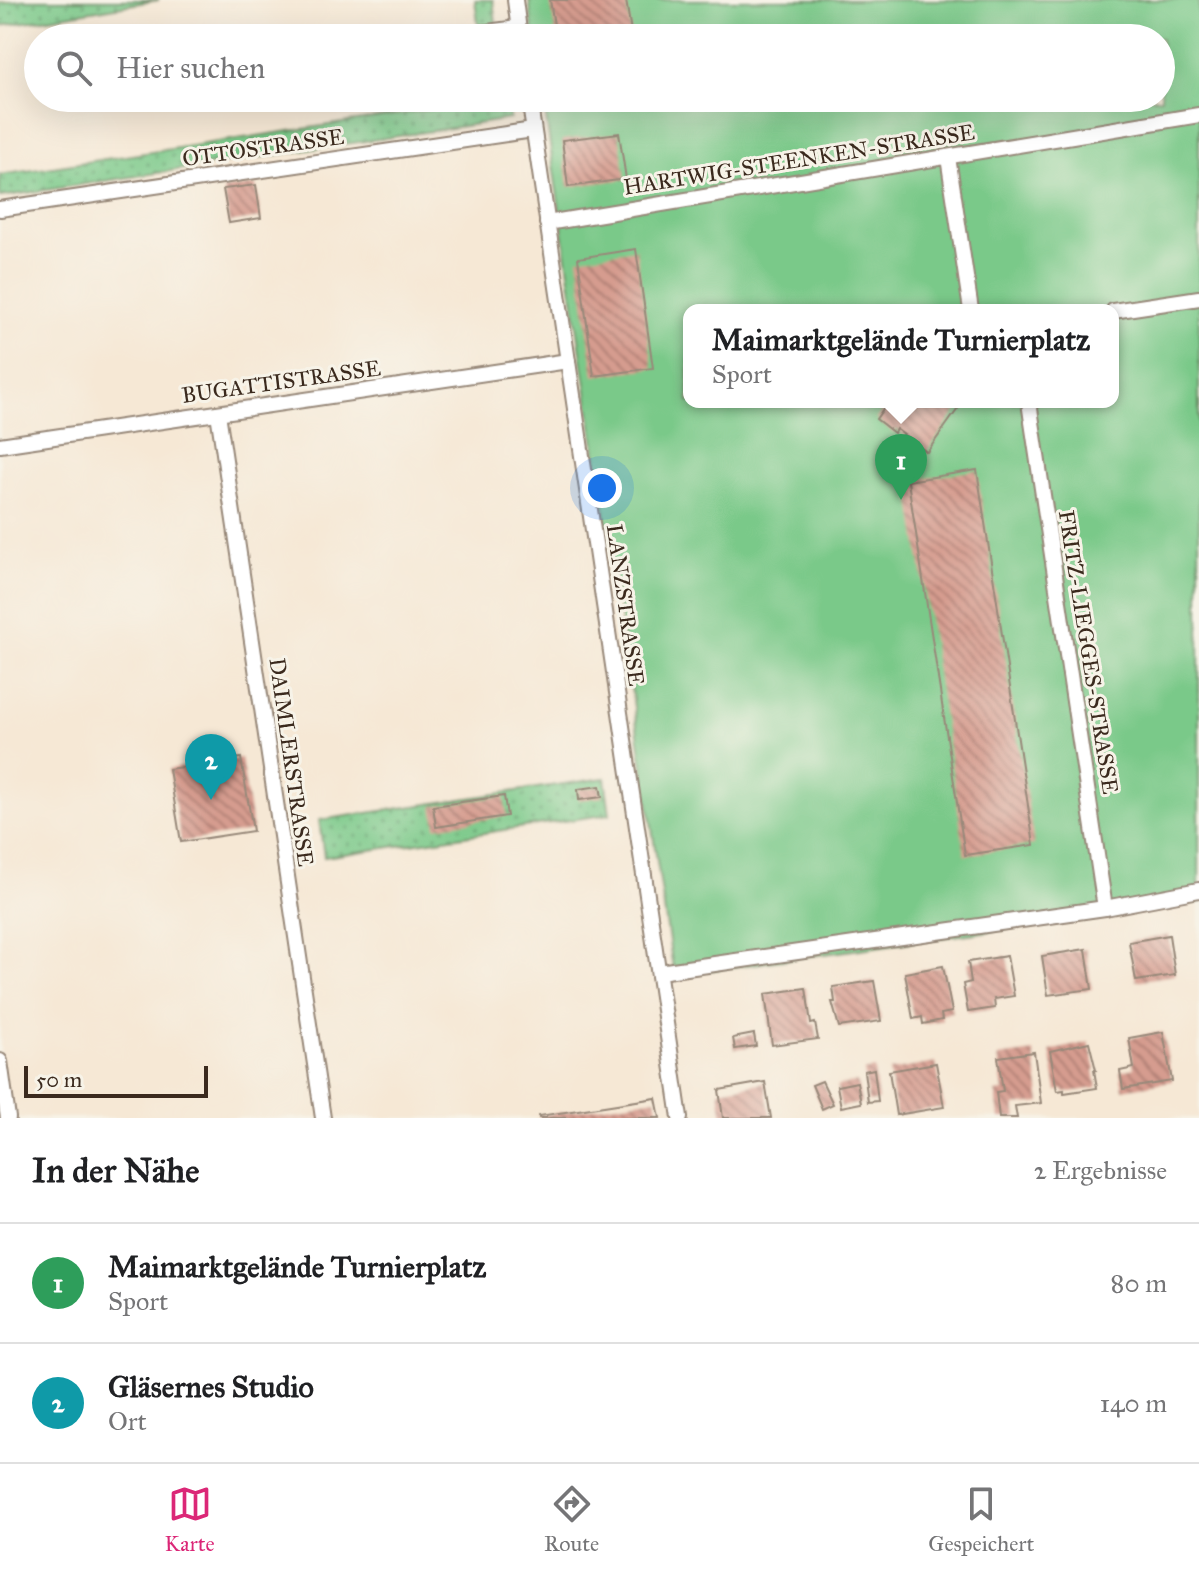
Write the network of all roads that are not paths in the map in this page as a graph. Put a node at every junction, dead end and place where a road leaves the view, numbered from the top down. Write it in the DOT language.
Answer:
graph roads {
  1 [pos="515,0"];
  2 [pos="518,24"];
  3 [pos="531,112"];
  4 [pos="1199,115"];
  5 [pos="533,130"];
  6 [pos="948,157"];
  7 [pos="0,209"];
  8 [pos="547,223"];
  9 [pos="1199,298"];
  10 [pos="970,304"];
  11 [pos="1119,310"];
  12 [pos="568,361"];
  13 [pos="1030,408"];
  14 [pos="218,413"];
  15 [pos="0,445"];
  16 [pos="1199,890"];
  17 [pos="1105,908"];
  18 [pos="659,972"];
  19 [pos="0,1061"];
  20 [pos="8,1118"];
  21 [pos="323,1118"];
  22 [pos="680,1118"];
  1 -- 2 [label="lane"];
  3 -- 5 [label="lane, LANZSTRASSE"];
  4 -- 6 [label="lane, HARTWIG-STEENKEN-STRASSE"];
  5 -- 7 [label="lane, OTTOSTRASSE"];
  5 -- 8 [label="lane, LANZSTRASSE"];
  6 -- 8 [label="lane, HARTWIG-STEENKEN-STRASSE"];
  6 -- 10 [label="lane"];
  8 -- 12 [label="lane, LANZSTRASSE"];
  9 -- 11 [label="lane"];
  12 -- 14 [label="lane, BUGATTISTRASSE"];
  12 -- 18 [label="lane, LANZSTRASSE"];
  13 -- 17 [label="lane, FRITZ-LIEGGES-STRASSE"];
  14 -- 15 [label="lane, BUGATTISTRASSE"];
  14 -- 21 [label="lane, DAIMLERSTRASSE"];
  16 -- 17 [label="lane"];
  17 -- 18 [label="lane"];
  18 -- 22 [label="lane, LANZSTRASSE"];
  19 -- 20 [label="lane"];
}
